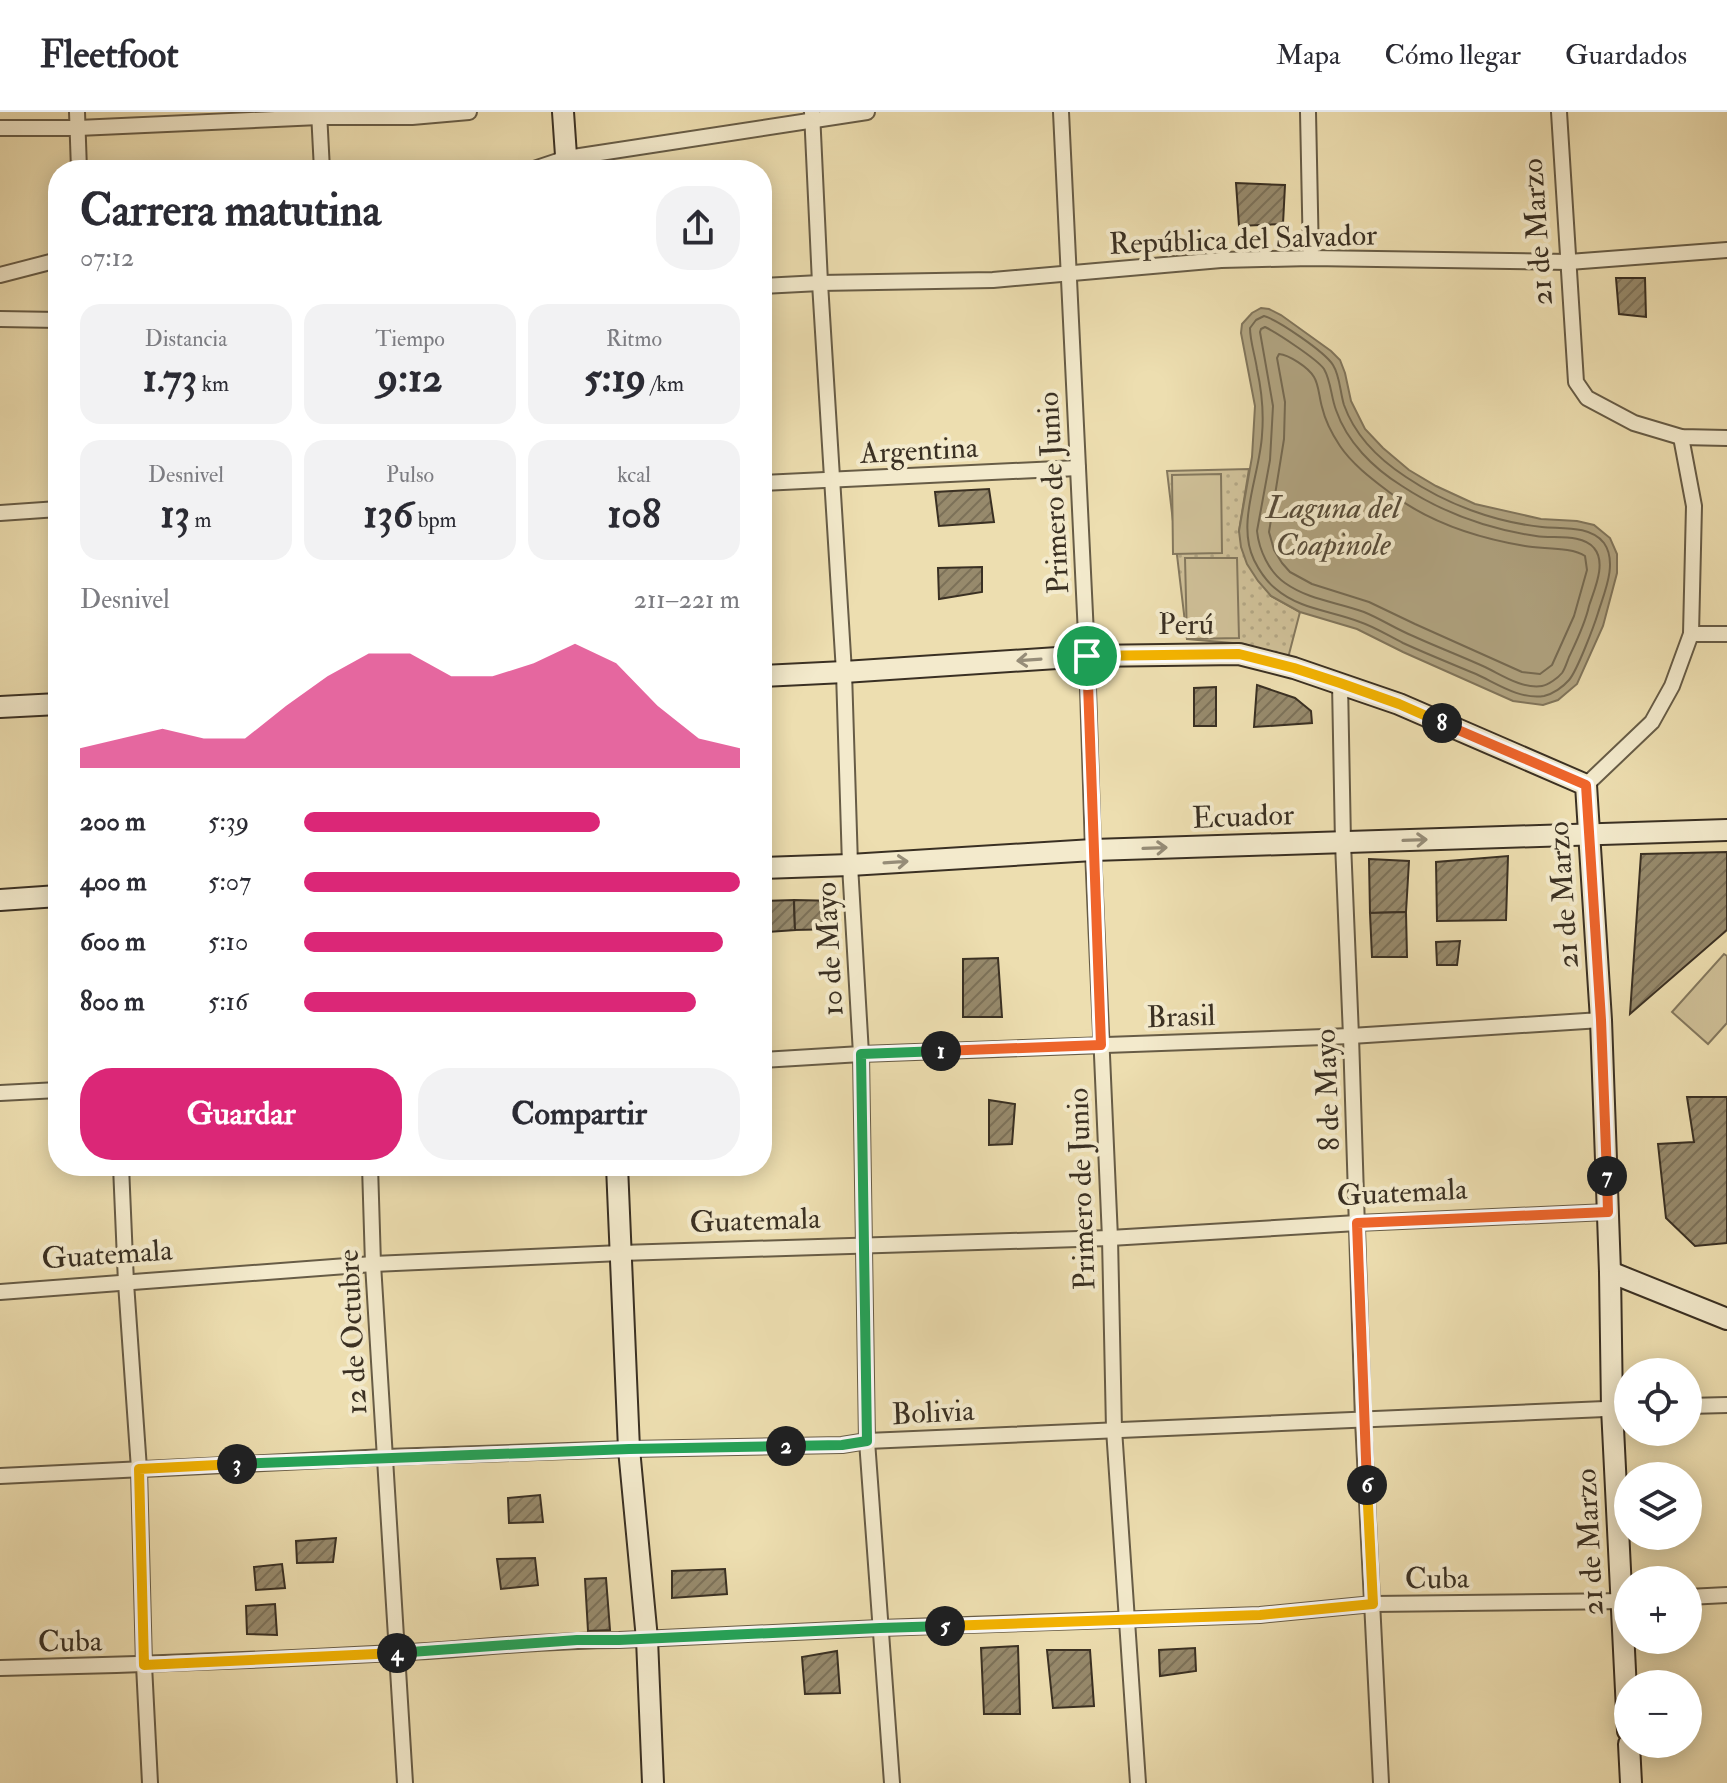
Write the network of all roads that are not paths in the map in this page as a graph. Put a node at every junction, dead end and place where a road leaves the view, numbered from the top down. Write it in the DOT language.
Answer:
graph roads {
  1 [pos="77,112"];
  2 [pos="469,112"];
  3 [pos="563,112"];
  4 [pos="867,112"];
  5 [pos="1061,112"];
  6 [pos="1308,112"];
  7 [pos="1559,112"];
  8 [pos="319,115"];
  9 [pos="812,116"];
  10 [pos="0,128"];
  11 [pos="78,128"];
  12 [pos="79,160"];
  13 [pos="321,160"];
  14 [pos="567,160"];
  15 [pos="587,160"];
  16 [pos="1727,250"];
  17 [pos="1311,258"];
  18 [pos="1569,262"];
  19 [pos="48,263"];
  20 [pos="1070,273"];
  21 [pos="0,275"];
  22 [pos="820,283"];
  23 [pos="772,285"];
  24 [pos="0,319"];
  25 [pos="48,320"];
  26 [pos="1681,437"];
  27 [pos="1727,438"];
  28 [pos="1078,468"];
  29 [pos="831,480"];
  30 [pos="772,483"];
  31 [pos="48,510"];
  32 [pos="0,513"];
  33 [pos="1691,634"];
  34 [pos="1727,634"];
  35 [pos="1087,656"];
  36 [pos="844,672"];
  37 [pos="772,676"];
  38 [pos="1340,683"];
  39 [pos="48,705"];
  40 [pos="0,707"];
  41 [pos="1586,785"];
  42 [pos="1727,830"];
  43 [pos="1589,835"];
  44 [pos="1343,843"];
  45 [pos="1093,850"];
  46 [pos="850,865"];
  47 [pos="772,868"];
  48 [pos="48,897"];
  49 [pos="0,900"];
  50 [pos="1601,1020"];
  51 [pos="1351,1036"];
  52 [pos="1101,1045"];
  53 [pos="861,1054"];
  54 [pos="772,1059"];
  55 [pos="48,1091"];
  56 [pos="0,1093"];
  57 [pos="121,1176"];
  58 [pos="370,1176"];
  59 [pos="617,1176"];
  60 [pos="1608,1212"];
  61 [pos="1357,1223"];
  62 [pos="1110,1238"];
  63 [pos="865,1246"];
  64 [pos="621,1253"];
  65 [pos="373,1264"];
  66 [pos="1610,1272"];
  67 [pos="126,1283"];
  68 [pos="0,1292"];
  69 [pos="1727,1319"];
  70 [pos="1616,1358"];
  71 [pos="1727,1405"];
  72 [pos="1702,1406"];
  73 [pos="1614,1408"];
  74 [pos="1363,1420"];
  75 [pos="1114,1429"];
  76 [pos="867,1441"];
  77 [pos="1621,1446"];
  78 [pos="629,1449"];
  79 [pos="386,1457"];
  80 [pos="139,1469"];
  81 [pos="0,1476"];
  82 [pos="1624,1566"];
  83 [pos="1727,1595"];
  84 [pos="1702,1596"];
  85 [pos="1614,1601"];
  86 [pos="1373,1604"];
  87 [pos="1128,1620"];
  88 [pos="880,1628"];
  89 [pos="647,1639"];
  90 [pos="398,1653"];
  91 [pos="144,1665"];
  92 [pos="0,1668"];
  93 [pos="1630,1758"];
  94 [pos="150,1783"];
  95 [pos="405,1783"];
  96 [pos="653,1783"];
  97 [pos="892,1783"];
  98 [pos="1138,1783"];
  99 [pos="1381,1783"];
  100 [pos="1631,1783"];
  1 -- 11 [label="street"];
  2 -- 8 [label="street"];
  3 -- 14 [label="street"];
  4 -- 9 [label="street"];
  5 -- 20 [label="street, Primero de Junio"];
  6 -- 17 [label="street"];
  7 -- 18 [label="street, 21 de Marzo"];
  8 -- 11 [label="street"];
  8 -- 13 [label="street"];
  9 -- 15 [label="street"];
  9 -- 22 [label="street, 10 de Mayo"];
  10 -- 11 [label="street"];
  11 -- 12 [label="street"];
  16 -- 18 [label="street, República del Salvador"];
  17 -- 18 [label="street, República del Salvador"];
  17 -- 20 [label="street, República del Salvador"];
  18 -- 26 [label="street, 21 de Marzo"];
  19 -- 21 [label="street"];
  20 -- 22 [label="street, República del Salvador"];
  20 -- 28 [label="street, Primero de Junio"];
  22 -- 23 [label="street, República del Salvador"];
  22 -- 29 [label="street, 10 de Mayo"];
  24 -- 25 [label="street"];
  26 -- 27 [label="street"];
  26 -- 33 [label="street, 21 de Marzo"];
  28 -- 29 [label="street, Argentina"];
  28 -- 35 [label="street, Primero de Junio"];
  29 -- 30 [label="street, Argentina"];
  29 -- 36 [label="street, 10 de Mayo"];
  31 -- 32 [label="street"];
  33 -- 34 [label="street"];
  33 -- 41 [label="street, 21 de Marzo"];
  35 -- 36 [label="street, Perú, one-way"];
  35 -- 38 [label="street, Perú"];
  35 -- 45 [label="street, Primero de Junio"];
  36 -- 37 [label="street, Perú"];
  36 -- 46 [label="street, 10 de Mayo"];
  38 -- 41 [label="street, Perú"];
  38 -- 44 [label="street, 8 de Mayo"];
  39 -- 40 [label="street"];
  41 -- 43 [label="street, 21 de Marzo"];
  42 -- 43 [label="street, Ecuador"];
  44 -- 43 [label="street, Ecuador, one-way"];
  43 -- 50 [label="street, 21 de Marzo"];
  45 -- 44 [label="street, Ecuador, one-way"];
  44 -- 51 [label="street, 8 de Mayo"];
  46 -- 45 [label="street, Ecuador, one-way"];
  45 -- 52 [label="street, Primero de Junio"];
  46 -- 47 [label="street, Ecuador"];
  46 -- 53 [label="street, 10 de Mayo"];
  48 -- 49 [label="street"];
  50 -- 51 [label="street, Brasil"];
  50 -- 60 [label="street, 21 de Marzo"];
  51 -- 52 [label="street, Brasil"];
  51 -- 61 [label="street, 8 de Mayo"];
  52 -- 53 [label="street, Brasil"];
  52 -- 62 [label="street, Primero de Junio"];
  53 -- 54 [label="street, Brasil"];
  53 -- 63 [label="street, 10 de Mayo"];
  55 -- 56 [label="street"];
  57 -- 67 [label="street"];
  58 -- 65 [label="street, 12 de Octubre"];
  59 -- 64 [label="street"];
  60 -- 61 [label="street, Guatemala"];
  60 -- 66 [label="street, 21 de Marzo"];
  61 -- 62 [label="street, Guatemala"];
  61 -- 74 [label="street, 8 de Mayo"];
  62 -- 63 [label="street, Guatemala"];
  62 -- 75 [label="street, Primero de Junio"];
  63 -- 64 [label="street, Guatemala"];
  63 -- 76 [label="street, 10 de Mayo"];
  64 -- 65 [label="street, Guatemala"];
  64 -- 78 [label="street"];
  65 -- 67 [label="street, Guatemala"];
  65 -- 79 [label="street, 12 de Octubre"];
  66 -- 69 [label="street"];
  66 -- 70 [label="street, 21 de Marzo"];
  67 -- 68 [label="street, Guatemala"];
  67 -- 80 [label="street"];
  71 -- 72 [label="street"];
  73 -- 74 [label="street, Bolivia"];
  74 -- 75 [label="street, Bolivia"];
  74 -- 86 [label="street, 8 de Mayo"];
  75 -- 76 [label="street, Bolivia"];
  75 -- 87 [label="street, Primero de Junio"];
  76 -- 78 [label="street, Bolivia"];
  76 -- 88 [label="street, 10 de Mayo"];
  77 -- 82 [label="street, 21 de Marzo"];
  78 -- 79 [label="street, Bolivia"];
  78 -- 89 [label="street"];
  79 -- 80 [label="street, Bolivia"];
  79 -- 90 [label="street, 12 de Octubre"];
  80 -- 81 [label="street, Bolivia"];
  80 -- 91 [label="street"];
  83 -- 84 [label="street"];
  85 -- 86 [label="street, Cuba"];
  86 -- 87 [label="street, Cuba"];
  86 -- 99 [label="street, 8 de Mayo"];
  87 -- 88 [label="street, Cuba"];
  87 -- 98 [label="street, Primero de Junio"];
  88 -- 89 [label="street, Cuba"];
  88 -- 97 [label="street, 10 de Mayo"];
  89 -- 90 [label="street, Cuba"];
  89 -- 96 [label="street"];
  90 -- 91 [label="street, Cuba"];
  90 -- 95 [label="street, 12 de Octubre"];
  91 -- 92 [label="street, Cuba"];
  91 -- 94 [label="street"];
  93 -- 100 [label="street"];
}
